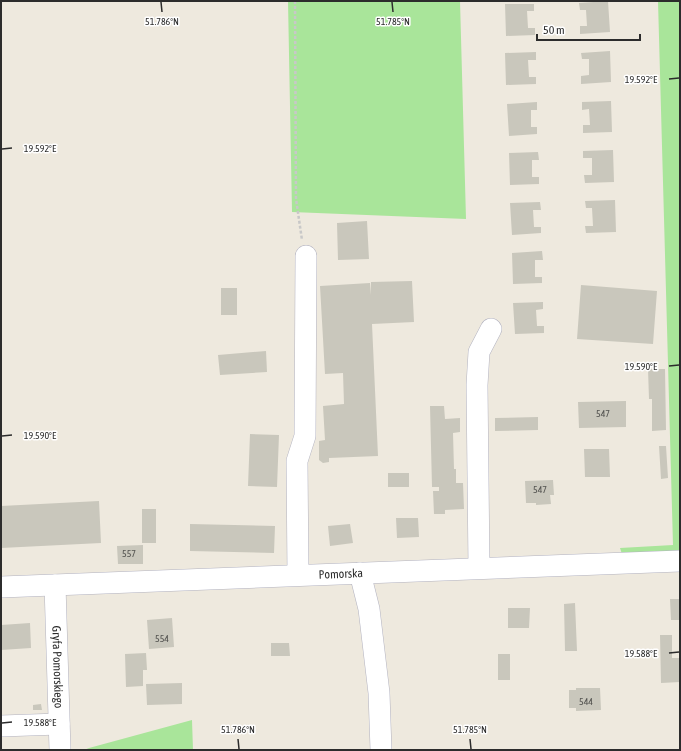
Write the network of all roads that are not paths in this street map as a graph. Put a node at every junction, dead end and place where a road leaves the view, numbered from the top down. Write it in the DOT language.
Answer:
graph roads {
  1 [pos="306,256"];
  2 [pos="491,329"];
  3 [pos="680,561"];
  4 [pos="479,568"];
  5 [pos="360,573"];
  6 [pos="298,575"];
  7 [pos="55,584"];
  8 [pos="1,587"];
  9 [pos="5,722"];
  10 [pos="59,724"];
  11 [pos="60,750"];
  12 [pos="381,750"];
  1 -- 6 [label="street"];
  2 -- 4 [label="street"];
  3 -- 4 [label="street, Pomorska"];
  4 -- 5 [label="street, Pomorska"];
  5 -- 6 [label="street, Pomorska"];
  5 -- 12 [label="street"];
  6 -- 7 [label="street, Pomorska"];
  7 -- 8 [label="street, Pomorska"];
  7 -- 10 [label="street, Gryfa Pomorskiego"];
  9 -- 10 [label="street"];
  10 -- 11 [label="street, Gryfa Pomorskiego"];
}
